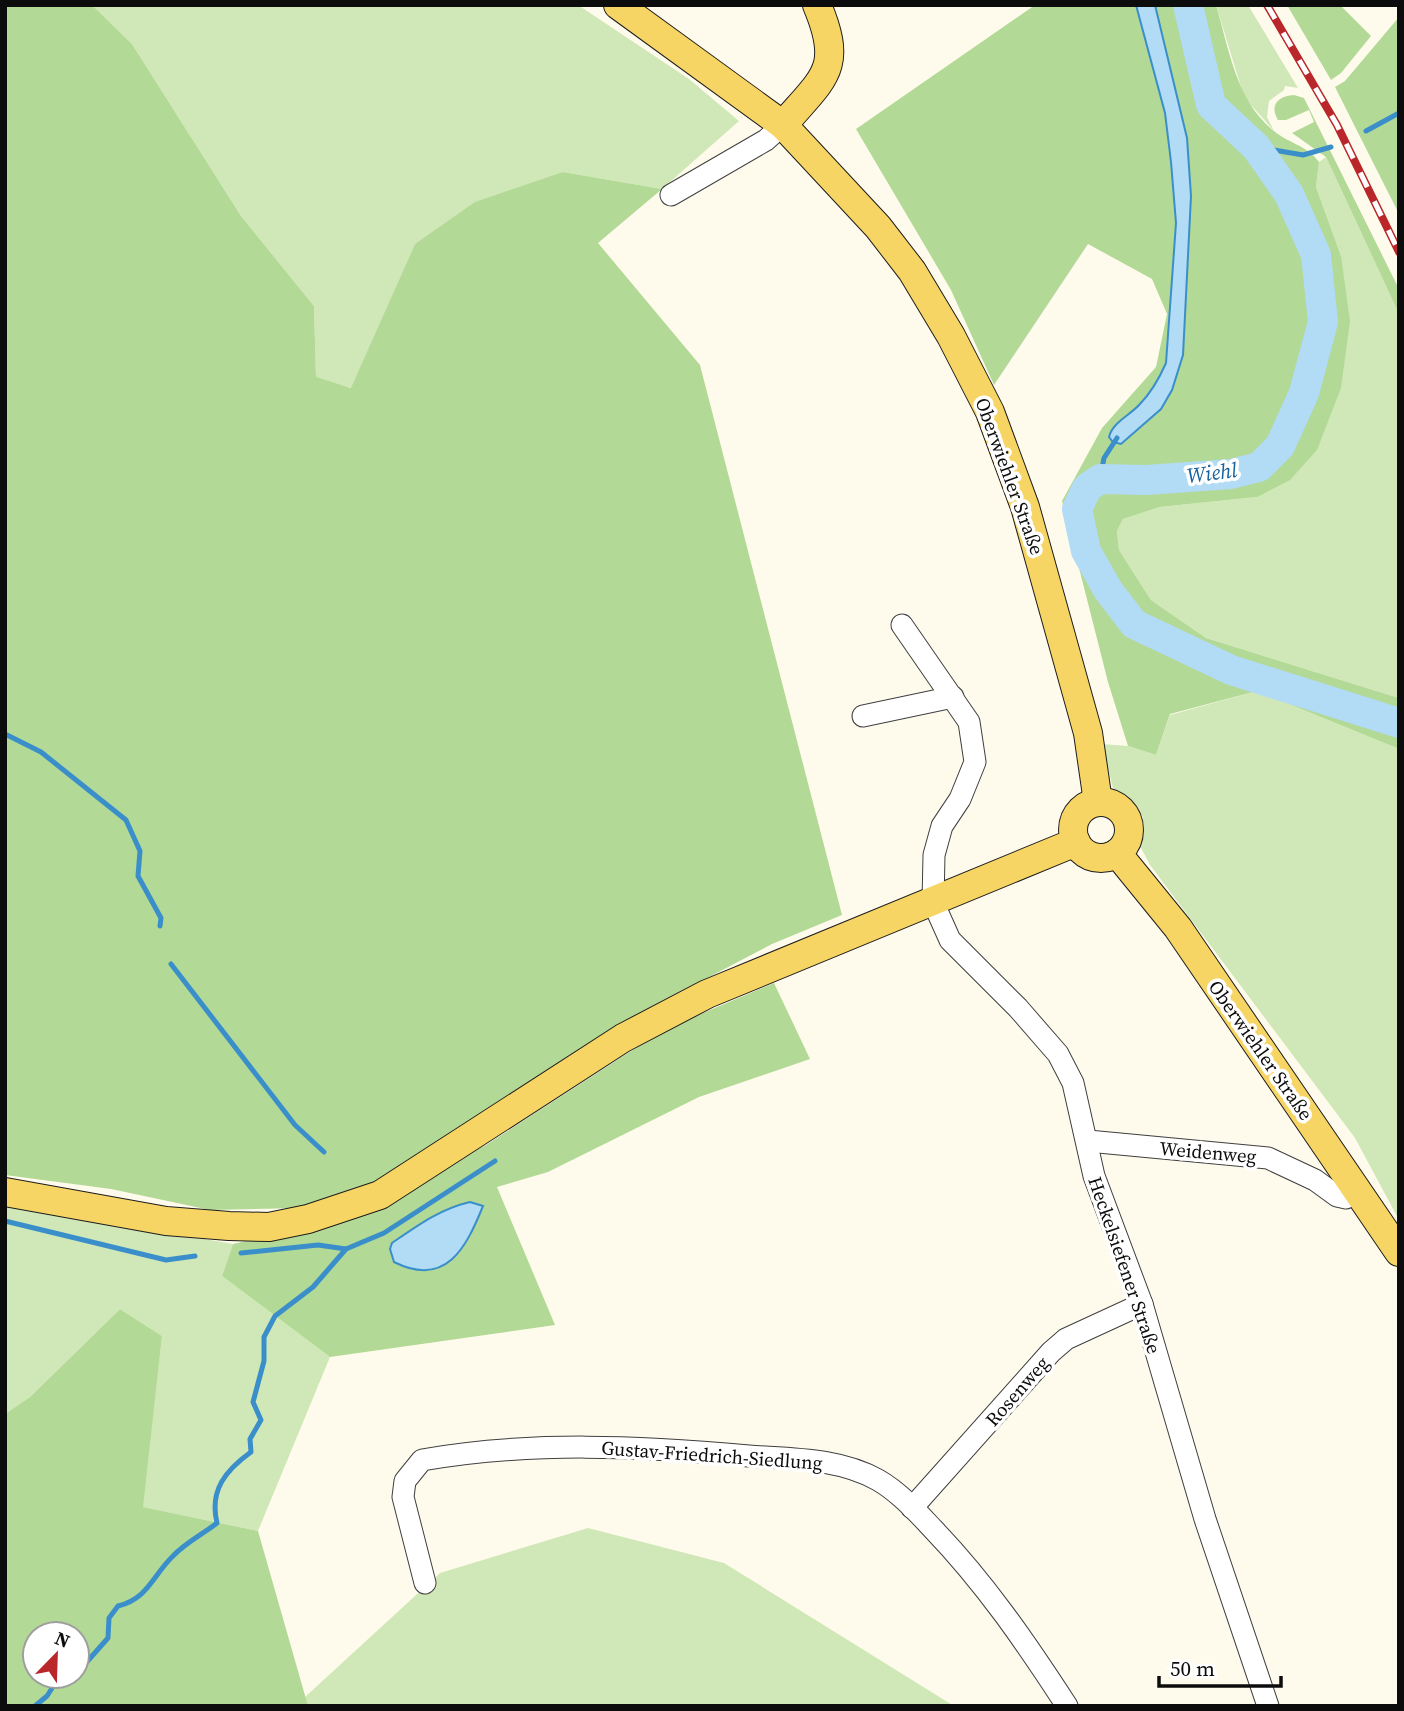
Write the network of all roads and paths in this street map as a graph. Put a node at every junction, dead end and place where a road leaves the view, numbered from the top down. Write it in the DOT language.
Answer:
graph roads {
  1 [pos="618,5"];
  2 [pos="817,5"];
  3 [pos="783,125"];
  4 [pos="671,195"];
  5 [pos="902,625"];
  6 [pos="953,697"];
  7 [pos="863,716"];
  8 [pos="1098,802"];
  9 [pos="1076,842"];
  10 [pos="1117,853"];
  11 [pos="933,902"];
  12 [pos="1088,1141"];
  13 [pos="1358,1191"];
  14 [pos="5,1192"];
  15 [pos="1399,1252"];
  16 [pos="1142,1304"];
  17 [pos="912,1508"];
  18 [pos="425,1583"];
  19 [pos="1067,1706"];
  20 [pos="1268,1706"];
  1 -- 3 [label="main road, Oberwiehler Straße"];
  2 -- 3 [label="main road"];
  3 -- 4 [label="street"];
  3 -- 8 [label="main road, Oberwiehler Straße"];
  5 -- 6 [label="street"];
  6 -- 7 [label="street"];
  6 -- 11 [label="street"];
  8 -- 9 [label="main road"];
  8 -- 10 [label="main road"];
  9 -- 10 [label="main road"];
  9 -- 11 [label="main road"];
  10 -- 13 [label="main road, Oberwiehler Straße"];
  11 -- 12 [label="street, Heckelsiefener Straße"];
  11 -- 14 [label="main road"];
  12 -- 13 [label="street, Weidenweg"];
  12 -- 16 [label="street, Heckelsiefener Straße"];
  13 -- 15 [label="main road, Oberwiehler Straße"];
  16 -- 17 [label="street, Rosenweg"];
  16 -- 20 [label="street, Heckelsiefener Straße"];
  17 -- 18 [label="street, Gustav-Friedrich-Siedlung"];
  17 -- 19 [label="street, Gustav-Friedrich-Siedlung"];
}
